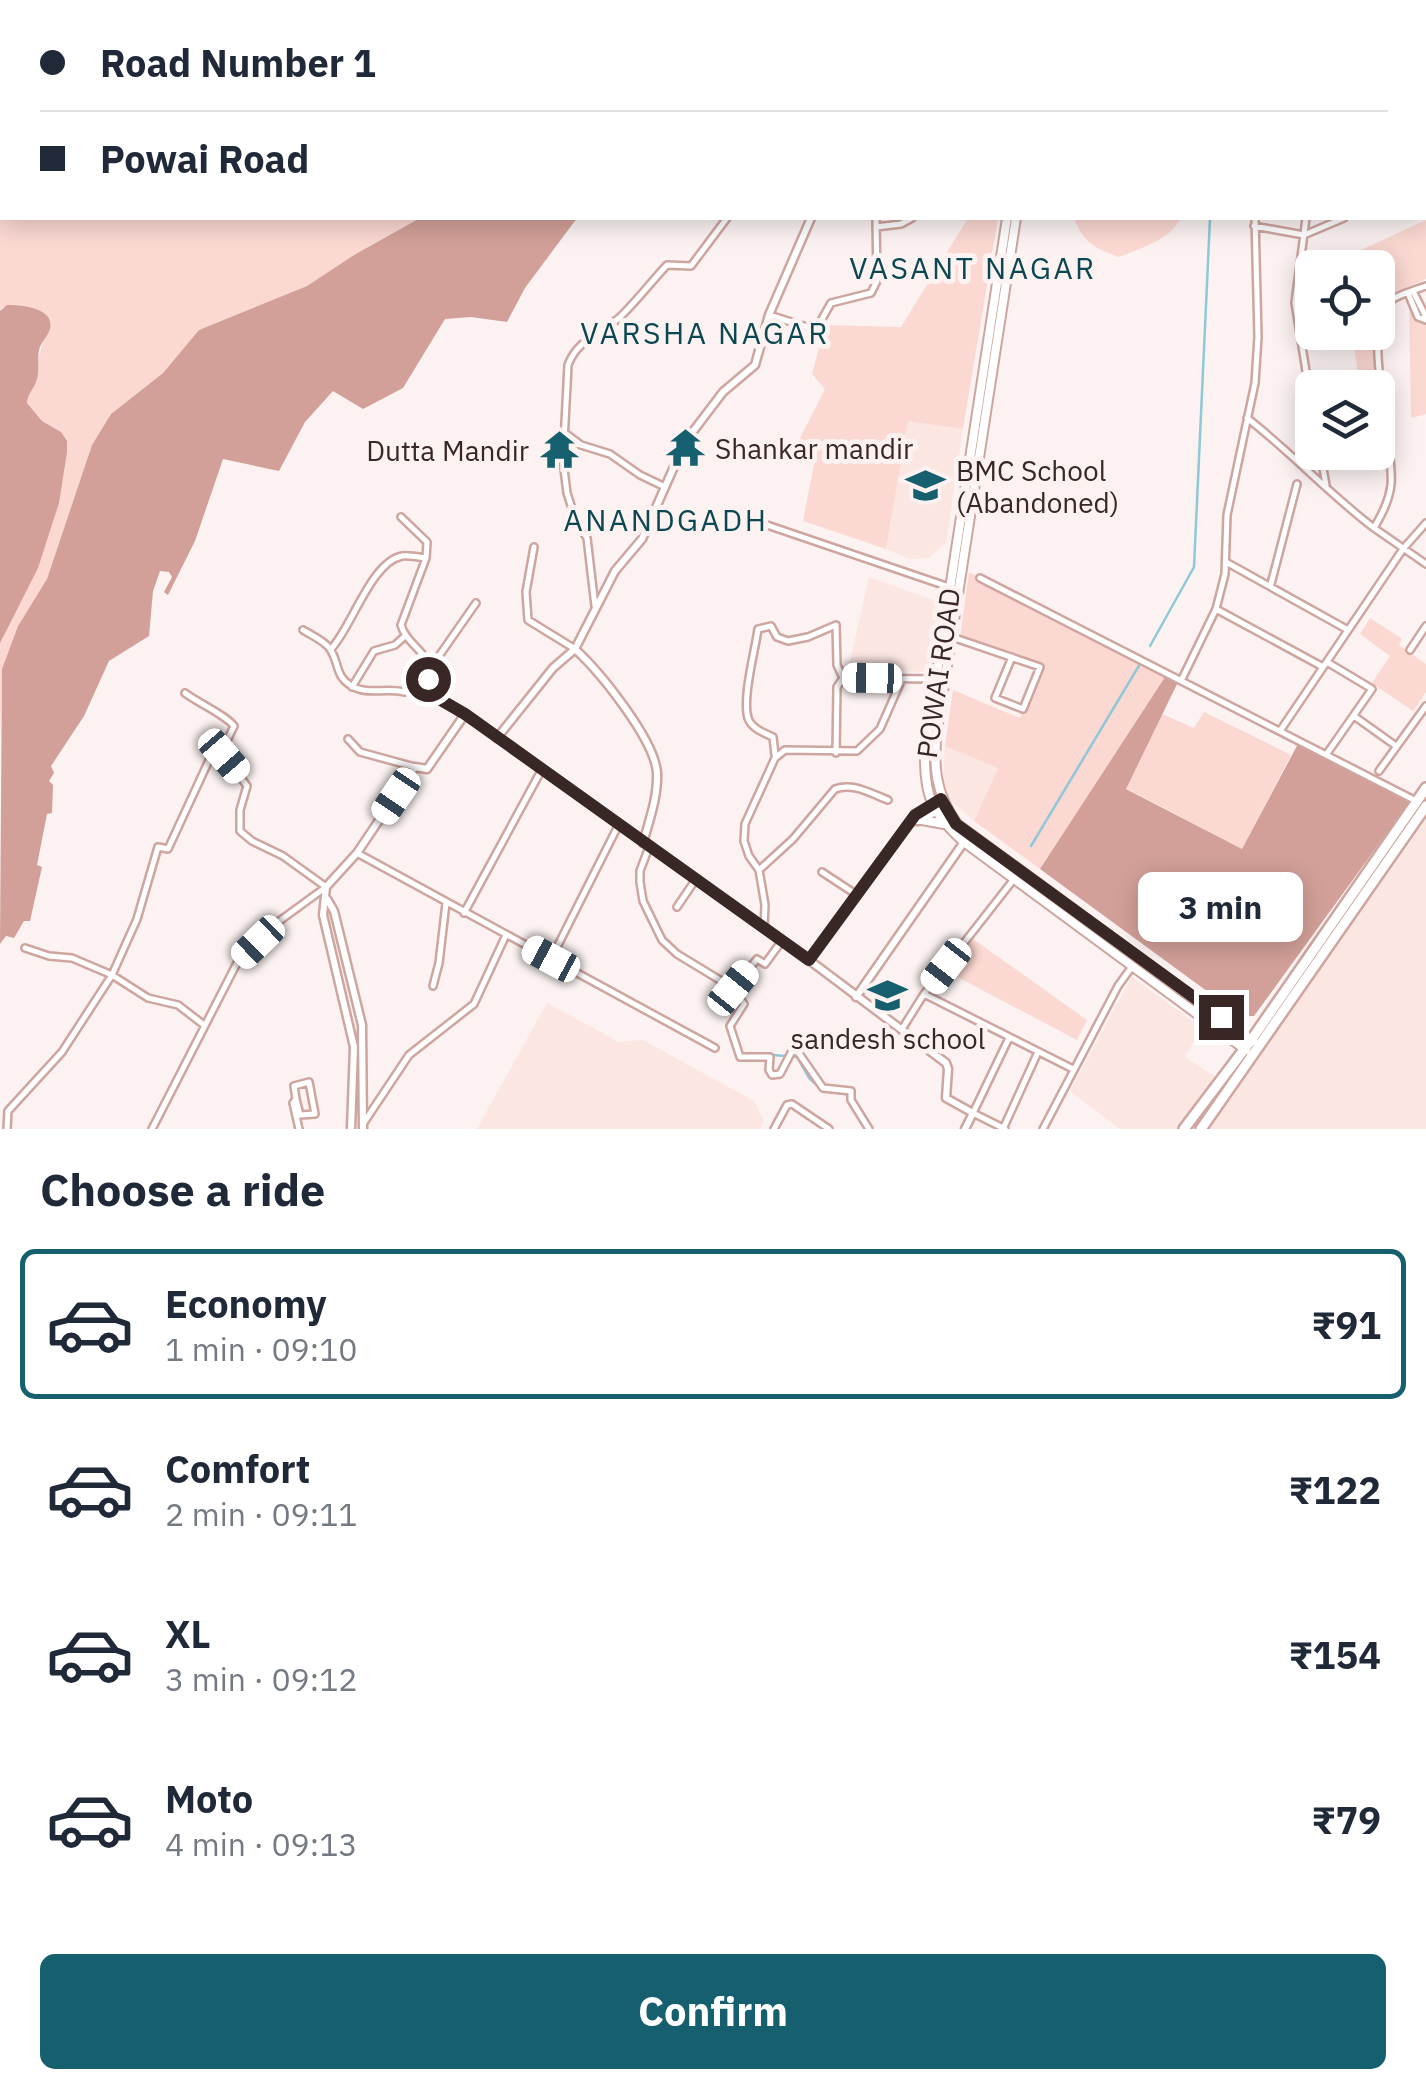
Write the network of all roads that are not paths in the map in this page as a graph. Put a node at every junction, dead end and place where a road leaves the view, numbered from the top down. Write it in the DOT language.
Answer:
graph roads {
  1 [pos="726,220"];
  2 [pos="810,220"];
  3 [pos="876,220"];
  4 [pos="908,220"];
  5 [pos="1254,220"];
  6 [pos="1306,220"];
  7 [pos="1339,220"];
  8 [pos="1011,222"];
  9 [pos="1254,226"];
  10 [pos="876,227"];
  11 [pos="1304,235"];
  12 [pos="1426,286"];
  13 [pos="1410,292"];
  14 [pos="770,315"];
  15 [pos="1426,318"];
  16 [pos="1306,370"];
  17 [pos="1246,418"];
  18 [pos="565,433"];
  19 [pos="1323,470"];
  20 [pos="1297,484"];
  21 [pos="663,486"];
  22 [pos="1326,488"];
  23 [pos="401,517"];
  24 [pos="1426,524"];
  25 [pos="767,525"];
  26 [pos="1374,528"];
  27 [pos="534,547"];
  28 [pos="1403,550"];
  29 [pos="426,558"];
  30 [pos="1226,562"];
  31 [pos="1426,564"];
  32 [pos="980,578"];
  33 [pos="1272,584"];
  34 [pos="954,589"];
  35 [pos="476,603"];
  36 [pos="595,609"];
  37 [pos="1216,609"];
  38 [pos="1426,626"];
  39 [pos="303,630"];
  40 [pos="1348,630"];
  41 [pos="406,636"];
  42 [pos="952,637"];
  43 [pos="331,649"];
  44 [pos="575,649"];
  45 [pos="1410,650"];
  46 [pos="1012,656"];
  47 [pos="1325,664"];
  48 [pos="430,668"];
  49 [pos="843,678"];
  50 [pos="428,679"];
  51 [pos="902,679"];
  52 [pos="936,680"];
  53 [pos="1181,680"];
  54 [pos="352,688"];
  55 [pos="185,693"];
  56 [pos="1426,706"];
  57 [pos="465,714"];
  58 [pos="1354,716"];
  59 [pos="1280,731"];
  60 [pos="497,738"];
  61 [pos="348,739"];
  62 [pos="1397,746"];
  63 [pos="222,750"];
  64 [pos="836,753"];
  65 [pos="1326,754"];
  66 [pos="775,758"];
  67 [pos="415,768"];
  68 [pos="541,771"];
  69 [pos="1379,771"];
  70 [pos="1426,788"];
  71 [pos="888,800"];
  72 [pos="943,803"];
  73 [pos="1422,805"];
  74 [pos="933,808"];
  75 [pos="917,820"];
  76 [pos="619,824"];
  77 [pos="944,824"];
  78 [pos="964,842"];
  79 [pos="646,845"];
  80 [pos="357,853"];
  81 [pos="758,870"];
  82 [pos="822,872"];
  83 [pos="696,879"];
  84 [pos="1014,879"];
  85 [pos="326,888"];
  86 [pos="857,895"];
  87 [pos="327,898"];
  88 [pos="446,903"];
  89 [pos="677,908"];
  90 [pos="464,913"];
  91 [pos="764,930"];
  92 [pos="506,935"];
  93 [pos="340,938"];
  94 [pos="330,940"];
  95 [pos="782,942"];
  96 [pos="25,948"];
  97 [pos="551,959"];
  98 [pos="809,960"];
  99 [pos="1132,968"];
  100 [pos="112,975"];
  101 [pos="350,980"];
  102 [pos="340,982"];
  103 [pos="433,986"];
  104 [pos="733,988"];
  105 [pos="924,994"];
  106 [pos="856,997"];
  107 [pos="204,1024"];
  108 [pos="902,1028"];
  109 [pos="1009,1038"];
  110 [pos="1254,1044"];
  111 [pos="364,1047"];
  112 [pos="354,1048"];
  113 [pos="716,1048"];
  114 [pos="1244,1050"];
  115 [pos="1038,1052"];
  116 [pos="1073,1070"];
  117 [pos="296,1099"];
  118 [pos="353,1106"];
  119 [pos="363,1106"];
  120 [pos="973,1113"];
  121 [pos="363,1126"];
  122 [pos="7,1129"];
  123 [pos="152,1129"];
  124 [pos="299,1129"];
  125 [pos="351,1129"];
  126 [pos="774,1129"];
  127 [pos="829,1129"];
  128 [pos="869,1129"];
  129 [pos="965,1129"];
  130 [pos="1004,1129"];
  131 [pos="1044,1129"];
  132 [pos="1185,1129"];
  133 [pos="1201,1129"];
  1 -- 18 [label="street"];
  2 -- 14 [label="street"];
  3 -- 10 [label="street"];
  4 -- 10 [label="street"];
  5 -- 9 [label="street"];
  6 -- 11 [label="street"];
  7 -- 11 [label="street"];
  8 -- 34 [label="main road, POWAI ROAD"];
  9 -- 11 [label="street"];
  9 -- 17 [label="street"];
  10 -- 14 [label="street"];
  11 -- 16 [label="street"];
  12 -- 13 [label="street"];
  13 -- 15 [label="street"];
  13 -- 26 [label="street"];
  14 -- 21 [label="street"];
  17 -- 22 [label="street"];
  17 -- 30 [label="street"];
  18 -- 21 [label="street"];
  18 -- 36 [label="street"];
  19 -- 22 [label="street"];
  20 -- 33 [label="street"];
  21 -- 36 [label="street"];
  22 -- 26 [label="street"];
  23 -- 29 [label="street"];
  24 -- 28 [label="street"];
  25 -- 34 [label="street"];
  26 -- 28 [label="street"];
  27 -- 44 [label="street"];
  28 -- 31 [label="street"];
  28 -- 40 [label="street"];
  29 -- 41 [label="street"];
  29 -- 43 [label="street"];
  30 -- 33 [label="street"];
  30 -- 37 [label="street"];
  32 -- 53 [label="street"];
  33 -- 40 [label="street"];
  34 -- 42 [label="main road, POWAI ROAD"];
  34 -- 52 [label="main road, POWAI ROAD"];
  35 -- 48 [label="street"];
  36 -- 44 [label="street"];
  37 -- 47 [label="street"];
  37 -- 53 [label="street"];
  38 -- 45 [label="street"];
  39 -- 43 [label="street"];
  40 -- 47 [label="street"];
  41 -- 48 [label="street"];
  41 -- 54 [label="street"];
  42 -- 46 [label="street"];
  42 -- 72 [label="main road, POWAI ROAD"];
  43 -- 54 [label="street"];
  44 -- 60 [label="street"];
  44 -- 79 [label="street"];
  46 -- 46 [label="street"];
  47 -- 58 [label="street"];
  47 -- 59 [label="street"];
  48 -- 50 [label="street"];
  49 -- 51 [label="street"];
  49 -- 64 [label="street"];
  49 -- 66 [label="street"];
  50 -- 54 [label="street"];
  50 -- 57 [label="street"];
  51 -- 52 [label="street"];
  51 -- 64 [label="street"];
  52 -- 74 [label="main road, POWAI ROAD"];
  53 -- 59 [label="street"];
  55 -- 63 [label="street"];
  56 -- 62 [label="street"];
  57 -- 60 [label="street"];
  57 -- 67 [label="street"];
  58 -- 62 [label="street"];
  58 -- 65 [label="street"];
  59 -- 65 [label="street"];
  60 -- 68 [label="street"];
  61 -- 67 [label="street"];
  62 -- 69 [label="street"];
  63 -- 85 [label="street"];
  63 -- 100 [label="street"];
  64 -- 66 [label="street"];
  65 -- 73 [label="street"];
  66 -- 81 [label="street"];
  67 -- 80 [label="street"];
  68 -- 76 [label="street"];
  68 -- 90 [label="street"];
  70 -- 73 [label="main road"];
  71 -- 81 [label="street"];
  72 -- 74 [label="street"];
  72 -- 110 [label="main road"];
  73 -- 110 [label="main road"];
  74 -- 75 [label="street"];
  74 -- 77 [label="main road, POWAI ROAD"];
  75 -- 77 [label="main road"];
  75 -- 86 [label="street"];
  76 -- 79 [label="street"];
  76 -- 97 [label="street"];
  77 -- 78 [label="main road, POWAI ROAD"];
  78 -- 84 [label="main road, POWAI ROAD"];
  78 -- 106 [label="street"];
  79 -- 83 [label="street"];
  79 -- 104 [label="street"];
  80 -- 85 [label="street"];
  80 -- 88 [label="street"];
  81 -- 91 [label="street"];
  82 -- 86 [label="street"];
  83 -- 89 [label="street"];
  83 -- 91 [label="street"];
  84 -- 99 [label="main road, POWAI ROAD"];
  84 -- 105 [label="street"];
  85 -- 87 [label="street"];
  85 -- 107 [label="street"];
  86 -- 98 [label="street"];
  87 -- 93 [label="street"];
  87 -- 94 [label="street"];
  88 -- 90 [label="street"];
  88 -- 103 [label="street"];
  90 -- 92 [label="street"];
  91 -- 95 [label="street"];
  92 -- 97 [label="street"];
  92 -- 121 [label="street"];
  93 -- 94 [label="street"];
  93 -- 101 [label="street"];
  94 -- 102 [label="street"];
  95 -- 98 [label="street"];
  95 -- 104 [label="street"];
  96 -- 100 [label="street"];
  97 -- 113 [label="street"];
  98 -- 106 [label="street"];
  99 -- 114 [label="main road, POWAI ROAD"];
  99 -- 116 [label="street"];
  100 -- 107 [label="street"];
  100 -- 122 [label="street"];
  101 -- 102 [label="street"];
  101 -- 111 [label="street"];
  102 -- 112 [label="street"];
  104 -- 128 [label="street"];
  105 -- 108 [label="street"];
  105 -- 109 [label="street"];
  106 -- 108 [label="street"];
  107 -- 123 [label="street"];
  108 -- 120 [label="street"];
  109 -- 115 [label="street"];
  109 -- 120 [label="street"];
  110 -- 114 [label="main road"];
  110 -- 133 [label="main road"];
  111 -- 112 [label="street"];
  111 -- 119 [label="street"];
  112 -- 118 [label="street"];
  114 -- 132 [label="main road"];
  115 -- 116 [label="street"];
  115 -- 130 [label="street"];
  116 -- 131 [label="street"];
  117 -- 117 [label="street"];
  117 -- 124 [label="street"];
  118 -- 119 [label="street"];
  118 -- 125 [label="street"];
  119 -- 121 [label="street"];
  120 -- 129 [label="street"];
  120 -- 130 [label="street"];
  126 -- 127 [label="street"];
}
